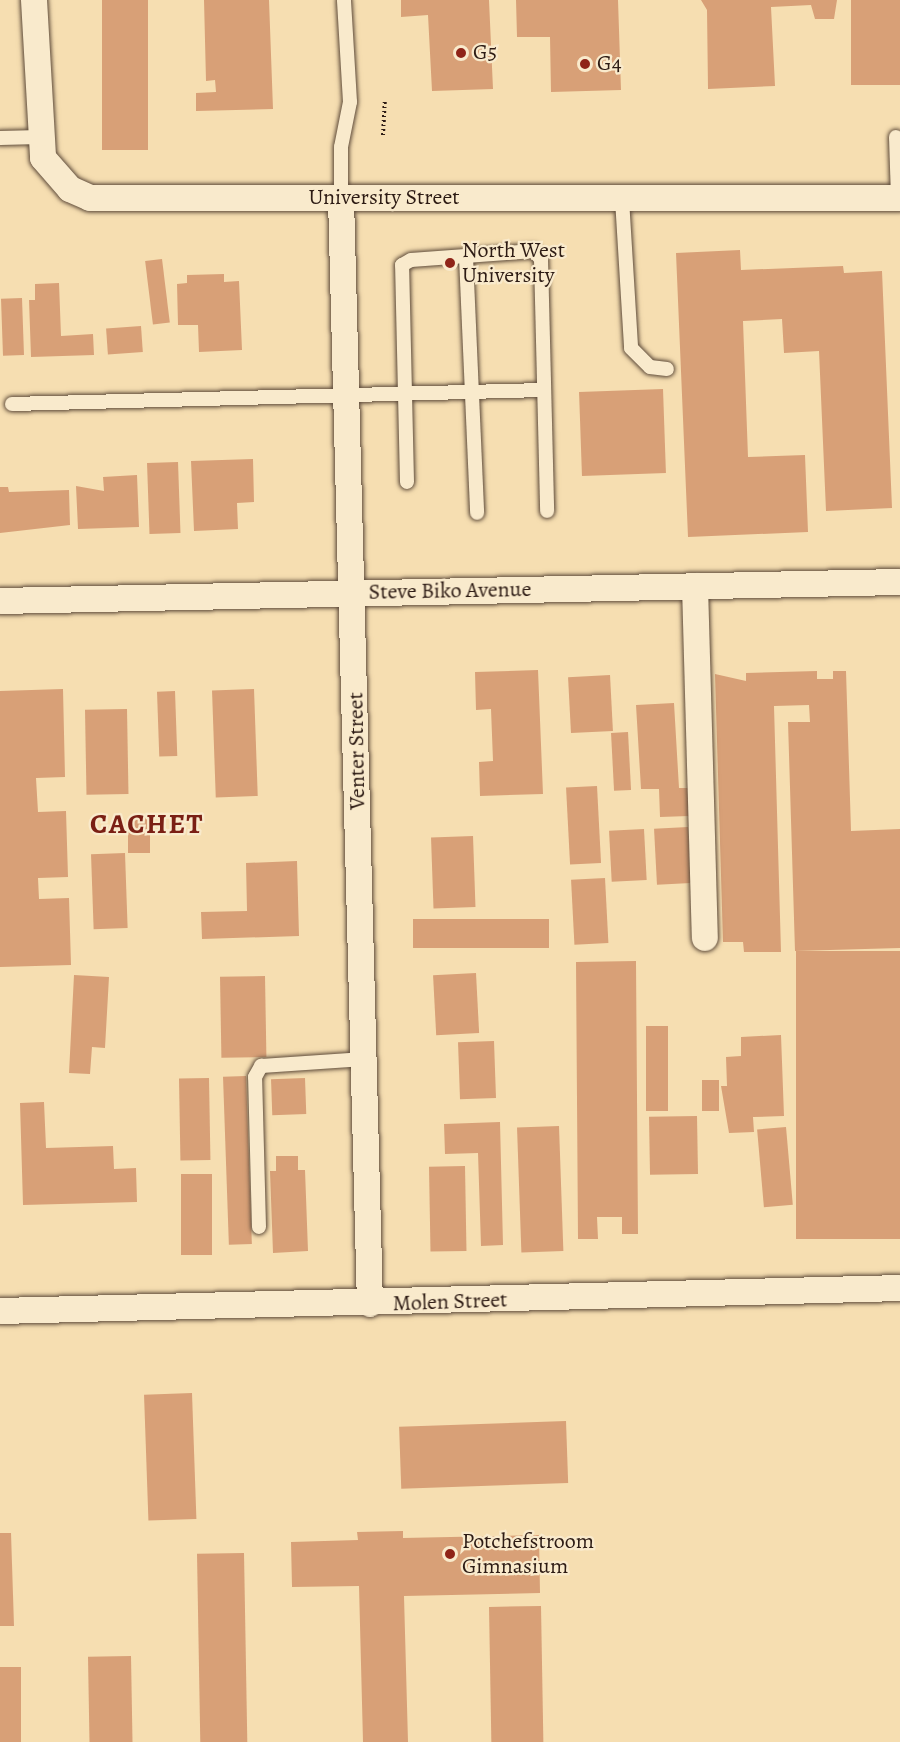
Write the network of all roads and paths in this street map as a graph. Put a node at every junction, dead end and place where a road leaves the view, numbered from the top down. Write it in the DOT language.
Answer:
graph roads {
  1 [pos="34,0"];
  2 [pos="344,0"];
  3 [pos="385,102"];
  4 [pos="383,135"];
  5 [pos="40,137"];
  6 [pos="896,137"];
  7 [pos="0,138"];
  8 [pos="341,198"];
  9 [pos="899,198"];
  10 [pos="622,199"];
  11 [pos="466,257"];
  12 [pos="668,369"];
  13 [pos="544,390"];
  14 [pos="349,393"];
  15 [pos="472,395"];
  16 [pos="405,397"];
  17 [pos="12,404"];
  18 [pos="407,482"];
  19 [pos="547,511"];
  20 [pos="477,513"];
  21 [pos="900,582"];
  22 [pos="695,586"];
  23 [pos="354,593"];
  24 [pos="0,602"];
  25 [pos="705,939"];
  26 [pos="365,1059"];
  27 [pos="259,1227"];
  28 [pos="900,1288"];
  29 [pos="370,1304"];
  30 [pos="0,1311"];
  1 -- 5 [label="street, University Street"];
  2 -- 8 [label="lane"];
  3 -- 4 [label="path"];
  5 -- 7 [label="lane"];
  5 -- 8 [label="street, University Street"];
  6 -- 9 [label="lane"];
  8 -- 10 [label="street, University Street"];
  8 -- 14 [label="street, Venter Street"];
  9 -- 10 [label="street, University Street"];
  10 -- 12 [label="lane"];
  11 -- 13 [label="lane"];
  11 -- 15 [label="lane"];
  11 -- 16 [label="lane"];
  13 -- 15 [label="lane"];
  13 -- 19 [label="lane"];
  14 -- 16 [label="lane"];
  14 -- 17 [label="lane"];
  14 -- 23 [label="street, Venter Street"];
  15 -- 16 [label="lane"];
  15 -- 20 [label="lane"];
  16 -- 18 [label="lane"];
  21 -- 22 [label="street, Steve Biko Avenue"];
  22 -- 23 [label="street, Steve Biko Avenue"];
  22 -- 25 [label="street"];
  23 -- 24 [label="street, Steve Biko Avenue"];
  23 -- 26 [label="street, Venter Street"];
  26 -- 27 [label="lane"];
  26 -- 29 [label="street, Venter Street"];
  28 -- 29 [label="street, Molen Street"];
  29 -- 30 [label="street, Molen Street"];
}
